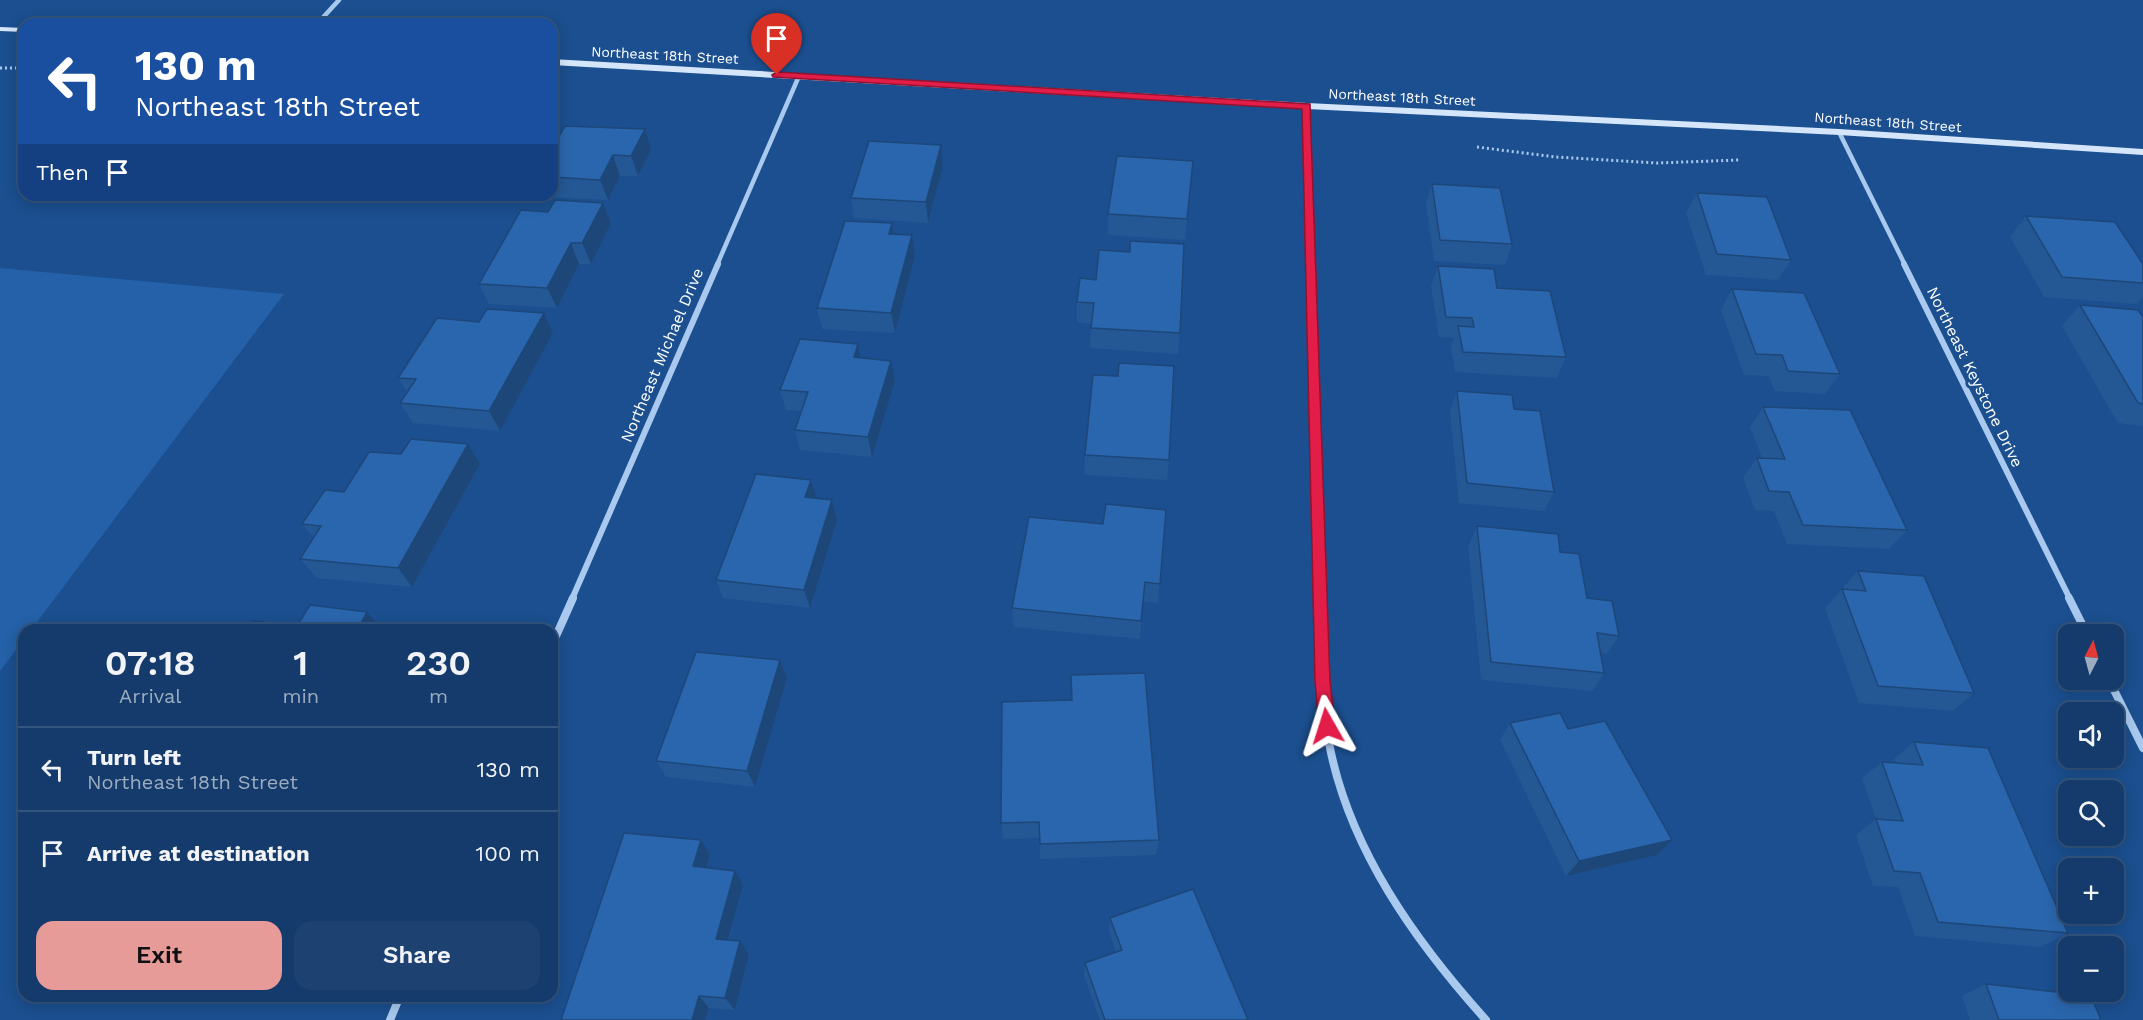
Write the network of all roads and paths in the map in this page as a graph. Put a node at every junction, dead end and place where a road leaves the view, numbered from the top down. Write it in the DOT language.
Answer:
graph roads {
  1 [pos="339,0"];
  2 [pos="322,18"];
  3 [pos="0,29"];
  4 [pos="18,30"];
  5 [pos="558,62"];
  6 [pos="0,68"];
  7 [pos="18,68"];
  8 [pos="799,76"];
  9 [pos="1306,106"];
  10 [pos="1839,132"];
  11 [pos="2143,152"];
  12 [pos="2082,624"];
  13 [pos="558,631"];
  14 [pos="2114,690"];
  15 [pos="2143,748"];
  16 [pos="398,1002"];
  17 [pos="390,1020"];
  18 [pos="1486,1020"];
  1 -- 2 [label="street"];
  3 -- 4 [label="main road"];
  5 -- 8 [label="main road, Northeast 18th Street"];
  6 -- 7 [label="path"];
  8 -- 9 [label="main road, Northeast 18th Street"];
  8 -- 13 [label="street, Northeast Michael Drive"];
  9 -- 10 [label="main road, Northeast 18th Street"];
  9 -- 18 [label="street"];
  10 -- 11 [label="main road, Northeast 18th Street"];
  10 -- 12 [label="street, Northeast Keystone Drive"];
  14 -- 15 [label="street"];
  16 -- 17 [label="street"];
}
